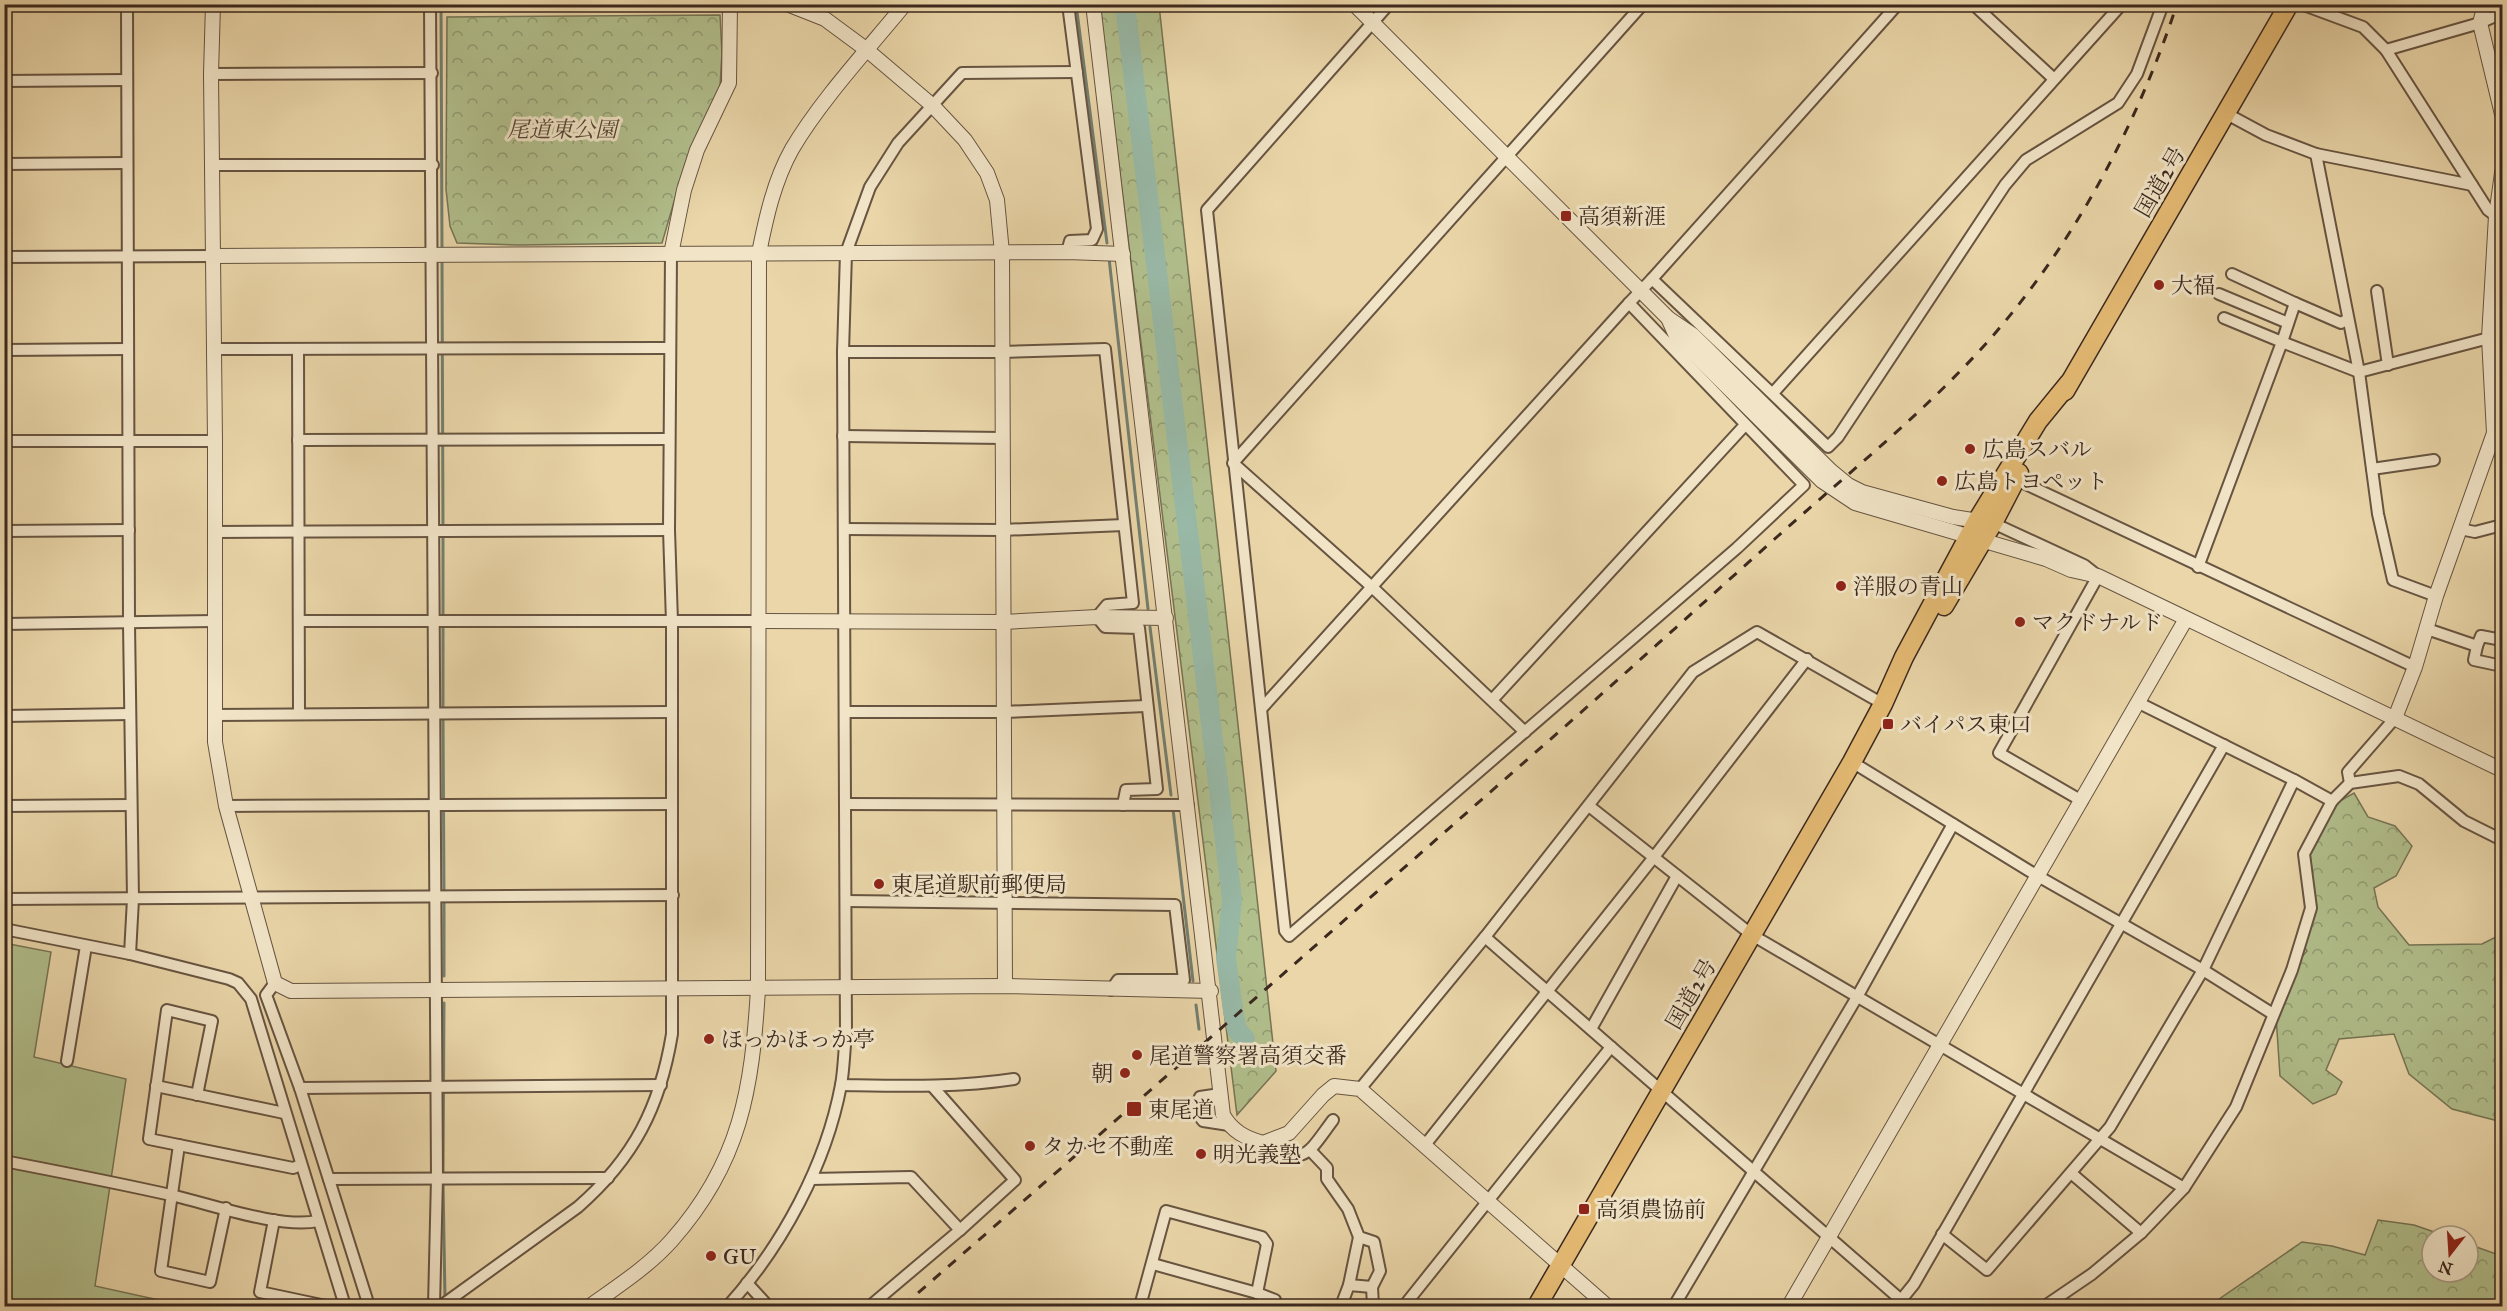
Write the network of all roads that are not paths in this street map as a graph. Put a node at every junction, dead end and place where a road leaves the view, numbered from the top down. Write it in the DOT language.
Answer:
graph roads {
  1 [pos="127,4"];
  2 [pos="213,4"];
  3 [pos="430,4"];
  4 [pos="730,4"];
  5 [pos="905,4"];
  6 [pos="1068,4"];
  7 [pos="1093,4"];
  8 [pos="1354,4"];
  9 [pos="1389,4"];
  10 [pos="1643,4"];
  11 [pos="1898,4"];
  12 [pos="1973,4"];
  13 [pos="2122,4"];
  14 [pos="2163,4"];
  15 [pos="2289,4"];
  16 [pos="2301,4"];
  17 [pos="2485,4"];
  18 [pos="794,5"];
  19 [pos="2502,13"];
  20 [pos="1372,22"];
  21 [pos="2481,23"];
  22 [pos="867,50"];
  23 [pos="2386,50"];
  24 [pos="1077,72"];
  25 [pos="211,74"];
  26 [pos="432,74"];
  27 [pos="2054,79"];
  28 [pos="127,80"];
  29 [pos="4,81"];
  30 [pos="933,106"];
  31 [pos="2227,114"];
  32 [pos="2502,114"];
  33 [pos="2316,154"];
  34 [pos="1508,158"];
  35 [pos="127,163"];
  36 [pos="4,164"];
  37 [pos="212,165"];
  38 [pos="433,165"];
  39 [pos="2502,173"];
  40 [pos="2472,184"];
  41 [pos="2496,216"];
  42 [pos="1067,252"];
  43 [pos="759,253"];
  44 [pos="846,253"];
  45 [pos="1002,253"];
  46 [pos="671,254"];
  47 [pos="1123,254"];
  48 [pos="439,255"];
  49 [pos="129,256"];
  50 [pos="214,256"];
  51 [pos="4,257"];
  52 [pos="2232,274"];
  53 [pos="1652,279"];
  54 [pos="1640,290"];
  55 [pos="2377,291"];
  56 [pos="2219,294"];
  57 [pos="1629,303"];
  58 [pos="2295,303"];
  59 [pos="2224,318"];
  60 [pos="2348,319"];
  61 [pos="2288,323"];
  62 [pos="2489,338"];
  63 [pos="2282,342"];
  64 [pos="670,348"];
  65 [pos="128,349"];
  66 [pos="213,349"];
  67 [pos="298,349"];
  68 [pos="439,349"];
  69 [pos="4,350"];
  70 [pos="843,352"];
  71 [pos="1002,352"];
  72 [pos="2388,365"];
  73 [pos="2359,372"];
  74 [pos="2069,383"];
  75 [pos="1773,393"];
  76 [pos="1744,425"];
  77 [pos="843,436"];
  78 [pos="1003,438"];
  79 [pos="669,439"];
  80 [pos="129,440"];
  81 [pos="298,440"];
  82 [pos="438,440"];
  83 [pos="4,441"];
  84 [pos="216,441"];
  85 [pos="2434,460"];
  86 [pos="1233,462"];
  87 [pos="2372,469"];
  88 [pos="2015,479"];
  89 [pos="1124,525"];
  90 [pos="2502,525"];
  91 [pos="844,529"];
  92 [pos="2460,529"];
  93 [pos="129,530"];
  94 [pos="440,530"];
  95 [pos="669,530"];
  96 [pos="1002,530"];
  97 [pos="1981,530"];
  98 [pos="4,531"];
  99 [pos="214,532"];
  100 [pos="298,532"];
  101 [pos="2198,567"];
  102 [pos="2098,576"];
  103 [pos="1372,587"];
  104 [pos="2436,596"];
  105 [pos="1097,617"];
  106 [pos="1166,618"];
  107 [pos="2186,619"];
  108 [pos="844,620"];
  109 [pos="214,621"];
  110 [pos="299,621"];
  111 [pos="757,621"];
  112 [pos="440,622"];
  113 [pos="672,622"];
  114 [pos="1003,622"];
  115 [pos="4,624"];
  116 [pos="129,624"];
  117 [pos="2427,629"];
  118 [pos="2502,640"];
  119 [pos="2477,646"];
  120 [pos="1807,659"];
  121 [pos="2502,666"];
  122 [pos="2415,668"];
  123 [pos="1493,699"];
  124 [pos="2139,703"];
  125 [pos="1883,704"];
  126 [pos="1146,706"];
  127 [pos="1262,708"];
  128 [pos="440,712"];
  129 [pos="671,712"];
  130 [pos="845,712"];
  131 [pos="1004,712"];
  132 [pos="299,713"];
  133 [pos="130,714"];
  134 [pos="214,715"];
  135 [pos="4,716"];
  136 [pos="2395,718"];
  137 [pos="1525,732"];
  138 [pos="2224,746"];
  139 [pos="1852,762"];
  140 [pos="2502,770"];
  141 [pos="2294,780"];
  142 [pos="2350,783"];
  143 [pos="2082,801"];
  144 [pos="2332,801"];
  145 [pos="672,804"];
  146 [pos="845,804"];
  147 [pos="1003,804"];
  148 [pos="130,805"];
  149 [pos="440,805"];
  150 [pos="1123,805"];
  151 [pos="1188,805"];
  152 [pos="4,806"];
  153 [pos="226,806"];
  154 [pos="1589,806"];
  155 [pos="1953,824"];
  156 [pos="2502,840"];
  157 [pos="1654,857"];
  158 [pos="2036,875"];
  159 [pos="1677,876"];
  160 [pos="673,895"];
  161 [pos="441,896"];
  162 [pos="250,897"];
  163 [pos="4,899"];
  164 [pos="133,899"];
  165 [pos="846,901"];
  166 [pos="1005,902"];
  167 [pos="2120,924"];
  168 [pos="4,929"];
  169 [pos="1752,935"];
  170 [pos="1485,937"];
  171 [pos="86,946"];
  172 [pos="130,954"];
  173 [pos="2203,970"];
  174 [pos="845,986"];
  175 [pos="1005,986"];
  176 [pos="671,988"];
  177 [pos="271,989"];
  178 [pos="758,989"];
  179 [pos="436,990"];
  180 [pos="1111,990"];
  181 [pos="1210,991"];
  182 [pos="1547,991"];
  183 [pos="1857,997"];
  184 [pos="251,999"];
  185 [pos="2273,1014"];
  186 [pos="1591,1029"];
  187 [pos="1940,1044"];
  188 [pos="1611,1047"];
  189 [pos="67,1061"];
  190 [pos="1014,1079"];
  191 [pos="661,1085"];
  192 [pos="841,1085"];
  193 [pos="156,1086"];
  194 [pos="441,1086"];
  195 [pos="933,1087"];
  196 [pos="300,1088"];
  197 [pos="1360,1089"];
  198 [pos="1663,1091"];
  199 [pos="2023,1093"];
  200 [pos="1220,1094"];
  201 [pos="197,1095"];
  202 [pos="284,1113"];
  203 [pos="1333,1120"];
  204 [pos="1229,1125"];
  205 [pos="2101,1139"];
  206 [pos="1263,1143"];
  207 [pos="179,1144"];
  208 [pos="1425,1145"];
  209 [pos="1310,1150"];
  210 [pos="4,1161"];
  211 [pos="301,1165"];
  212 [pos="1753,1172"];
  213 [pos="2071,1173"];
  214 [pos="441,1178"];
  215 [pos="609,1178"];
  216 [pos="329,1179"];
  217 [pos="811,1179"];
  218 [pos="2184,1188"];
  219 [pos="172,1196"];
  220 [pos="1486,1201"];
  221 [pos="226,1208"];
  222 [pos="274,1220"];
  223 [pos="318,1221"];
  224 [pos="960,1230"];
  225 [pos="2141,1233"];
  226 [pos="1942,1234"];
  227 [pos="1359,1237"];
  228 [pos="1830,1237"];
  229 [pos="1153,1264"];
  230 [pos="1560,1266"];
  231 [pos="747,1282"];
  232 [pos="1348,1285"];
  233 [pos="1372,1287"];
  234 [pos="1257,1293"];
  235 [pos="1905,1303"];
  236 [pos="326,1306"];
  237 [pos="342,1306"];
  238 [pos="369,1306"];
  239 [pos="434,1306"];
  240 [pos="441,1306"];
  241 [pos="590,1306"];
  242 [pos="728,1306"];
  243 [pos="768,1306"];
  244 [pos="870,1306"];
  245 [pos="1140,1306"];
  246 [pos="1276,1306"];
  247 [pos="1341,1306"];
  248 [pos="1373,1306"];
  249 [pos="1404,1306"];
  250 [pos="1537,1306"];
  251 [pos="1607,1306"];
  252 [pos="1674,1306"];
  253 [pos="1789,1306"];
  254 [pos="2045,1306"];
  1 -- 28 [label="street"];
  2 -- 25 [label="street"];
  3 -- 26 [label="street"];
  4 -- 46 [label="street"];
  5 -- 22 [label="street"];
  6 -- 24 [label="street"];
  7 -- 47 [label="street"];
  8 -- 20 [label="street"];
  9 -- 20 [label="street"];
  10 -- 34 [label="street"];
  11 -- 53 [label="street"];
  12 -- 27 [label="street"];
  13 -- 27 [label="street"];
  14 -- 75 [label="street"];
  15 -- 31 [label="highway, 国道2号"];
  16 -- 23 [label="street"];
  17 -- 21 [label="street"];
  18 -- 22 [label="street"];
  19 -- 21 [label="street"];
  20 -- 34 [label="street"];
  20 -- 86 [label="street"];
  21 -- 23 [label="street"];
  21 -- 32 [label="street"];
  22 -- 30 [label="street"];
  22 -- 43 [label="street"];
  23 -- 40 [label="street"];
  24 -- 30 [label="street"];
  24 -- 42 [label="street"];
  25 -- 26 [label="street"];
  25 -- 37 [label="street"];
  26 -- 38 [label="street"];
  27 -- 75 [label="street"];
  28 -- 29 [label="street"];
  28 -- 35 [label="street"];
  30 -- 44 [label="street"];
  30 -- 45 [label="street"];
  31 -- 33 [label="street"];
  31 -- 74 [label="highway, 国道2号"];
  33 -- 40 [label="street"];
  33 -- 60 [label="street"];
  34 -- 54 [label="street"];
  34 -- 86 [label="street"];
  35 -- 36 [label="street"];
  35 -- 49 [label="street"];
  37 -- 38 [label="street"];
  37 -- 50 [label="street"];
  38 -- 48 [label="street"];
  39 -- 41 [label="street"];
  40 -- 41 [label="street"];
  41 -- 62 [label="street"];
  42 -- 45 [label="street"];
  42 -- 47 [label="street"];
  43 -- 44 [label="street"];
  43 -- 46 [label="street"];
  43 -- 111 [label="street"];
  44 -- 45 [label="street"];
  44 -- 70 [label="street"];
  45 -- 71 [label="street"];
  46 -- 48 [label="street"];
  46 -- 64 [label="street"];
  47 -- 106 [label="street"];
  48 -- 50 [label="street"];
  48 -- 68 [label="street"];
  49 -- 50 [label="street"];
  49 -- 51 [label="street"];
  49 -- 65 [label="street"];
  50 -- 66 [label="street"];
  52 -- 58 [label="street"];
  53 -- 54 [label="street"];
  53 -- 75 [label="street"];
  54 -- 57 [label="street"];
  54 -- 97 [label="street"];
  55 -- 72 [label="street"];
  56 -- 61 [label="street"];
  57 -- 76 [label="street"];
  57 -- 103 [label="street"];
  58 -- 60 [label="street"];
  58 -- 61 [label="street"];
  59 -- 63 [label="street"];
  60 -- 73 [label="street"];
  61 -- 63 [label="street"];
  62 -- 72 [label="street"];
  62 -- 92 [label="street"];
  63 -- 73 [label="street"];
  63 -- 101 [label="street"];
  64 -- 68 [label="street"];
  64 -- 79 [label="street"];
  65 -- 69 [label="street"];
  65 -- 80 [label="street"];
  66 -- 67 [label="street"];
  66 -- 84 [label="street"];
  67 -- 68 [label="street"];
  67 -- 81 [label="street"];
  68 -- 82 [label="street"];
  70 -- 71 [label="street"];
  70 -- 77 [label="street"];
  71 -- 78 [label="street"];
  71 -- 89 [label="street"];
  72 -- 73 [label="street"];
  73 -- 87 [label="street"];
  74 -- 88 [label="highway, 国道2号"];
  74 -- 97 [label="highway, 国道2号"];
  76 -- 123 [label="street"];
  76 -- 137 [label="street"];
  77 -- 78 [label="street"];
  77 -- 91 [label="street"];
  78 -- 96 [label="street"];
  79 -- 82 [label="street"];
  79 -- 95 [label="street"];
  80 -- 83 [label="street"];
  80 -- 84 [label="street"];
  80 -- 93 [label="street"];
  81 -- 82 [label="street"];
  81 -- 100 [label="street"];
  82 -- 94 [label="street"];
  84 -- 99 [label="street"];
  85 -- 87 [label="street"];
  86 -- 103 [label="street"];
  86 -- 127 [label="street"];
  87 -- 104 [label="street"];
  88 -- 97 [label="highway, 国道2号"];
  88 -- 101 [label="street"];
  89 -- 96 [label="street"];
  89 -- 105 [label="street"];
  90 -- 92 [label="street"];
  91 -- 96 [label="street"];
  91 -- 108 [label="street"];
  92 -- 104 [label="street"];
  93 -- 98 [label="street"];
  93 -- 116 [label="street"];
  94 -- 95 [label="street"];
  94 -- 100 [label="street"];
  94 -- 112 [label="street"];
  95 -- 113 [label="street"];
  96 -- 114 [label="street"];
  97 -- 102 [label="street"];
  97 -- 102 [label="street"];
  97 -- 125 [label="highway, 国道2号"];
  99 -- 100 [label="street"];
  99 -- 109 [label="street"];
  100 -- 110 [label="street"];
  101 -- 122 [label="street"];
  102 -- 107 [label="street"];
  102 -- 143 [label="street"];
  103 -- 123 [label="street"];
  103 -- 127 [label="street"];
  104 -- 117 [label="street"];
  105 -- 106 [label="street"];
  105 -- 114 [label="street"];
  105 -- 126 [label="street"];
  106 -- 151 [label="street"];
  107 -- 124 [label="street"];
  107 -- 136 [label="street"];
  108 -- 111 [label="street"];
  108 -- 114 [label="street"];
  108 -- 130 [label="street"];
  109 -- 116 [label="street"];
  109 -- 134 [label="street"];
  110 -- 112 [label="street"];
  110 -- 132 [label="street"];
  111 -- 113 [label="street"];
  111 -- 178 [label="street"];
  112 -- 113 [label="street"];
  112 -- 128 [label="street"];
  113 -- 129 [label="street"];
  114 -- 131 [label="street"];
  115 -- 116 [label="street"];
  116 -- 133 [label="street"];
  117 -- 119 [label="street"];
  117 -- 122 [label="street"];
  118 -- 119 [label="street"];
  119 -- 121 [label="street"];
  120 -- 125 [label="street"];
  120 -- 154 [label="street"];
  120 -- 157 [label="street"];
  122 -- 136 [label="street"];
  123 -- 137 [label="street"];
  124 -- 138 [label="street"];
  124 -- 143 [label="street"];
  125 -- 139 [label="highway, 国道2号"];
  126 -- 131 [label="street"];
  126 -- 150 [label="street"];
  127 -- 137 [label="street"];
  128 -- 129 [label="street"];
  128 -- 132 [label="street"];
  128 -- 149 [label="street"];
  129 -- 145 [label="street"];
  130 -- 131 [label="street"];
  130 -- 146 [label="street"];
  131 -- 147 [label="street"];
  132 -- 134 [label="street"];
  133 -- 135 [label="street"];
  133 -- 148 [label="street"];
  134 -- 153 [label="street"];
  136 -- 140 [label="street"];
  136 -- 142 [label="street"];
  138 -- 141 [label="street"];
  138 -- 167 [label="street"];
  139 -- 155 [label="street"];
  139 -- 169 [label="highway, 国道2号"];
  141 -- 144 [label="street"];
  141 -- 173 [label="street"];
  142 -- 144 [label="street"];
  142 -- 156 [label="street"];
  143 -- 158 [label="street"];
  144 -- 185 [label="street"];
  145 -- 149 [label="street"];
  145 -- 160 [label="street"];
  146 -- 147 [label="street"];
  146 -- 165 [label="street"];
  147 -- 150 [label="street"];
  147 -- 166 [label="street"];
  148 -- 152 [label="street"];
  148 -- 164 [label="street"];
  149 -- 153 [label="street"];
  149 -- 161 [label="street"];
  150 -- 151 [label="street"];
  151 -- 181 [label="street"];
  153 -- 162 [label="street"];
  154 -- 157 [label="street"];
  154 -- 170 [label="street"];
  155 -- 158 [label="street"];
  155 -- 183 [label="street"];
  157 -- 159 [label="street"];
  157 -- 182 [label="street"];
  158 -- 167 [label="street"];
  158 -- 187 [label="street"];
  159 -- 169 [label="street"];
  159 -- 186 [label="street"];
  160 -- 161 [label="street"];
  160 -- 176 [label="street"];
  161 -- 162 [label="street"];
  161 -- 179 [label="street"];
  162 -- 164 [label="street"];
  162 -- 177 [label="street"];
  163 -- 164 [label="street"];
  164 -- 172 [label="street"];
  165 -- 166 [label="street"];
  165 -- 174 [label="street"];
  166 -- 175 [label="street"];
  166 -- 180 [label="street"];
  167 -- 173 [label="street"];
  167 -- 199 [label="street"];
  168 -- 171 [label="street"];
  169 -- 183 [label="street"];
  169 -- 198 [label="highway, 国道2号"];
  170 -- 182 [label="street"];
  170 -- 197 [label="street"];
  171 -- 172 [label="street"];
  171 -- 189 [label="street"];
  172 -- 184 [label="street"];
  173 -- 185 [label="street"];
  173 -- 205 [label="street"];
  174 -- 175 [label="street"];
  174 -- 178 [label="street"];
  174 -- 192 [label="street"];
  175 -- 180 [label="street"];
  176 -- 178 [label="street"];
  176 -- 179 [label="street"];
  176 -- 191 [label="street"];
  177 -- 179 [label="street"];
  177 -- 184 [label="street"];
  177 -- 196 [label="street"];
  178 -- 241 [label="street"];
  179 -- 194 [label="street"];
  180 -- 181 [label="street"];
  181 -- 200 [label="street"];
  182 -- 186 [label="street"];
  182 -- 208 [label="street"];
  183 -- 187 [label="street"];
  183 -- 212 [label="street"];
  184 -- 202 [label="street"];
  185 -- 218 [label="street"];
  186 -- 188 [label="street"];
  187 -- 199 [label="street"];
  187 -- 228 [label="street"];
  188 -- 198 [label="street"];
  188 -- 220 [label="street"];
  190 -- 195 [label="street"];
  191 -- 194 [label="street"];
  191 -- 215 [label="street"];
  192 -- 195 [label="street"];
  192 -- 217 [label="street"];
  193 -- 201 [label="street"];
  193 -- 201 [label="street"];
  193 -- 207 [label="street"];
  194 -- 196 [label="street"];
  194 -- 214 [label="street"];
  195 -- 224 [label="street"];
  196 -- 216 [label="street"];
  197 -- 206 [label="street"];
  197 -- 208 [label="street"];
  198 -- 212 [label="street"];
  198 -- 230 [label="highway, 国道2号"];
  199 -- 205 [label="street"];
  199 -- 226 [label="street"];
  200 -- 204 [label="street"];
  200 -- 204 [label="street"];
  201 -- 202 [label="street"];
  202 -- 211 [label="street"];
  203 -- 209 [label="street"];
  204 -- 206 [label="street"];
  205 -- 213 [label="street"];
  205 -- 218 [label="street"];
  206 -- 209 [label="street"];
  207 -- 211 [label="street"];
  207 -- 219 [label="street"];
  208 -- 220 [label="street"];
  209 -- 227 [label="street"];
  210 -- 219 [label="street"];
  211 -- 223 [label="street"];
  212 -- 228 [label="street"];
  212 -- 252 [label="street"];
  213 -- 225 [label="street"];
  213 -- 226 [label="street"];
  214 -- 215 [label="street"];
  214 -- 216 [label="street"];
  214 -- 239 [label="street"];
  215 -- 240 [label="street"];
  216 -- 238 [label="street"];
  217 -- 224 [label="street"];
  217 -- 231 [label="street"];
  218 -- 225 [label="street"];
  219 -- 221 [label="street"];
  219 -- 221 [label="street"];
  220 -- 230 [label="street"];
  220 -- 249 [label="street"];
  221 -- 222 [label="street"];
  222 -- 223 [label="street"];
  222 -- 236 [label="street"];
  223 -- 237 [label="street"];
  224 -- 244 [label="street"];
  225 -- 254 [label="street"];
  226 -- 235 [label="street"];
  227 -- 232 [label="street"];
  227 -- 233 [label="street"];
  228 -- 235 [label="street"];
  228 -- 253 [label="street"];
  229 -- 234 [label="street"];
  229 -- 234 [label="street"];
  229 -- 245 [label="street"];
  230 -- 250 [label="highway, 国道2号"];
  230 -- 251 [label="street"];
  231 -- 242 [label="street"];
  231 -- 243 [label="street"];
  232 -- 233 [label="street"];
  232 -- 247 [label="street"];
  233 -- 248 [label="street"];
  234 -- 246 [label="street"];
}
